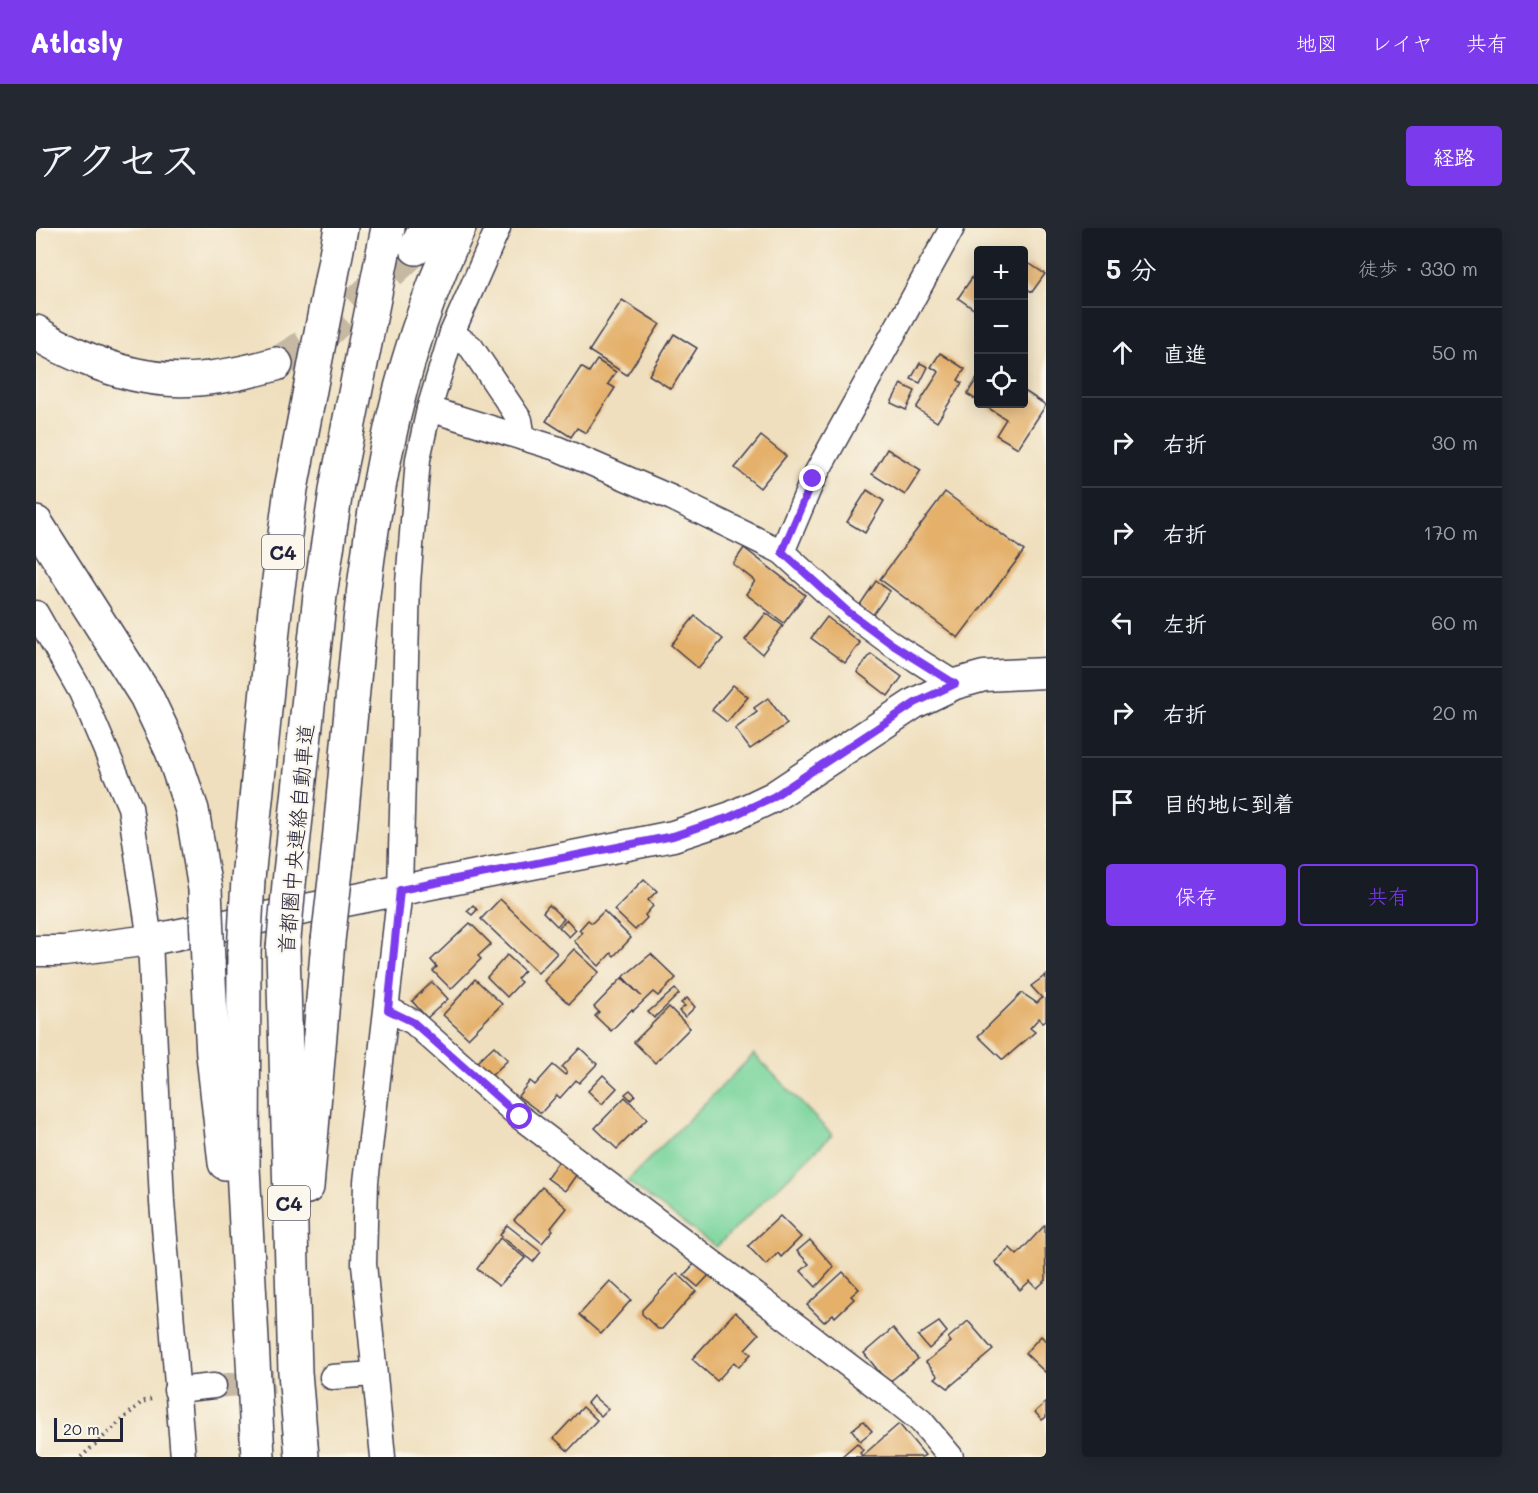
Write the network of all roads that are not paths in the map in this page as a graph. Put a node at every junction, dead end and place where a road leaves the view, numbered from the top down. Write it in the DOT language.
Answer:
graph roads {
  1 [pos="341,228"];
  2 [pos="388,228"];
  3 [pos="459,228"];
  4 [pos="498,228"];
  5 [pos="952,228"];
  6 [pos="36,332"];
  7 [pos="452,333"];
  8 [pos="276,364"];
  9 [pos="429,409"];
  10 [pos="523,438"];
  11 [pos="36,523"];
  12 [pos="782,552"];
  13 [pos="36,613"];
  14 [pos="1046,673"];
  15 [pos="955,684"];
  16 [pos="400,890"];
  17 [pos="150,940"];
  18 [pos="36,951"];
  19 [pos="388,1010"];
  20 [pos="295,1371"];
  21 [pos="374,1374"];
  22 [pos="332,1377"];
  23 [pos="214,1386"];
  24 [pos="176,1390"];
  25 [pos="183,1457"];
  26 [pos="257,1457"];
  27 [pos="302,1457"];
  28 [pos="383,1457"];
  29 [pos="951,1457"];
  1 -- 26 [label="highway, 首都圏中央連絡自動車道 / C4, bridge"];
  2 -- 20 [label="highway, 首都圏中央連絡自動車道 / C4, bridge"];
  3 -- 20 [label="highway, bridge"];
  4 -- 7 [label="street"];
  5 -- 12 [label="street"];
  6 -- 8 [label="highway"];
  7 -- 9 [label="street"];
  7 -- 10 [label="street"];
  9 -- 10 [label="street"];
  9 -- 16 [label="street"];
  10 -- 12 [label="street"];
  11 -- 26 [label="highway, bridge"];
  12 -- 15 [label="street"];
  13 -- 17 [label="street"];
  14 -- 15 [label="street"];
  15 -- 16 [label="street"];
  16 -- 17 [label="street"];
  16 -- 19 [label="street"];
  17 -- 18 [label="street"];
  17 -- 24 [label="street"];
  19 -- 21 [label="street"];
  19 -- 29 [label="street"];
  20 -- 27 [label="highway, 首都圏中央連絡自動車道 / C4"];
  21 -- 22 [label="street"];
  21 -- 28 [label="street"];
  23 -- 24 [label="street"];
  24 -- 25 [label="street"];
}
